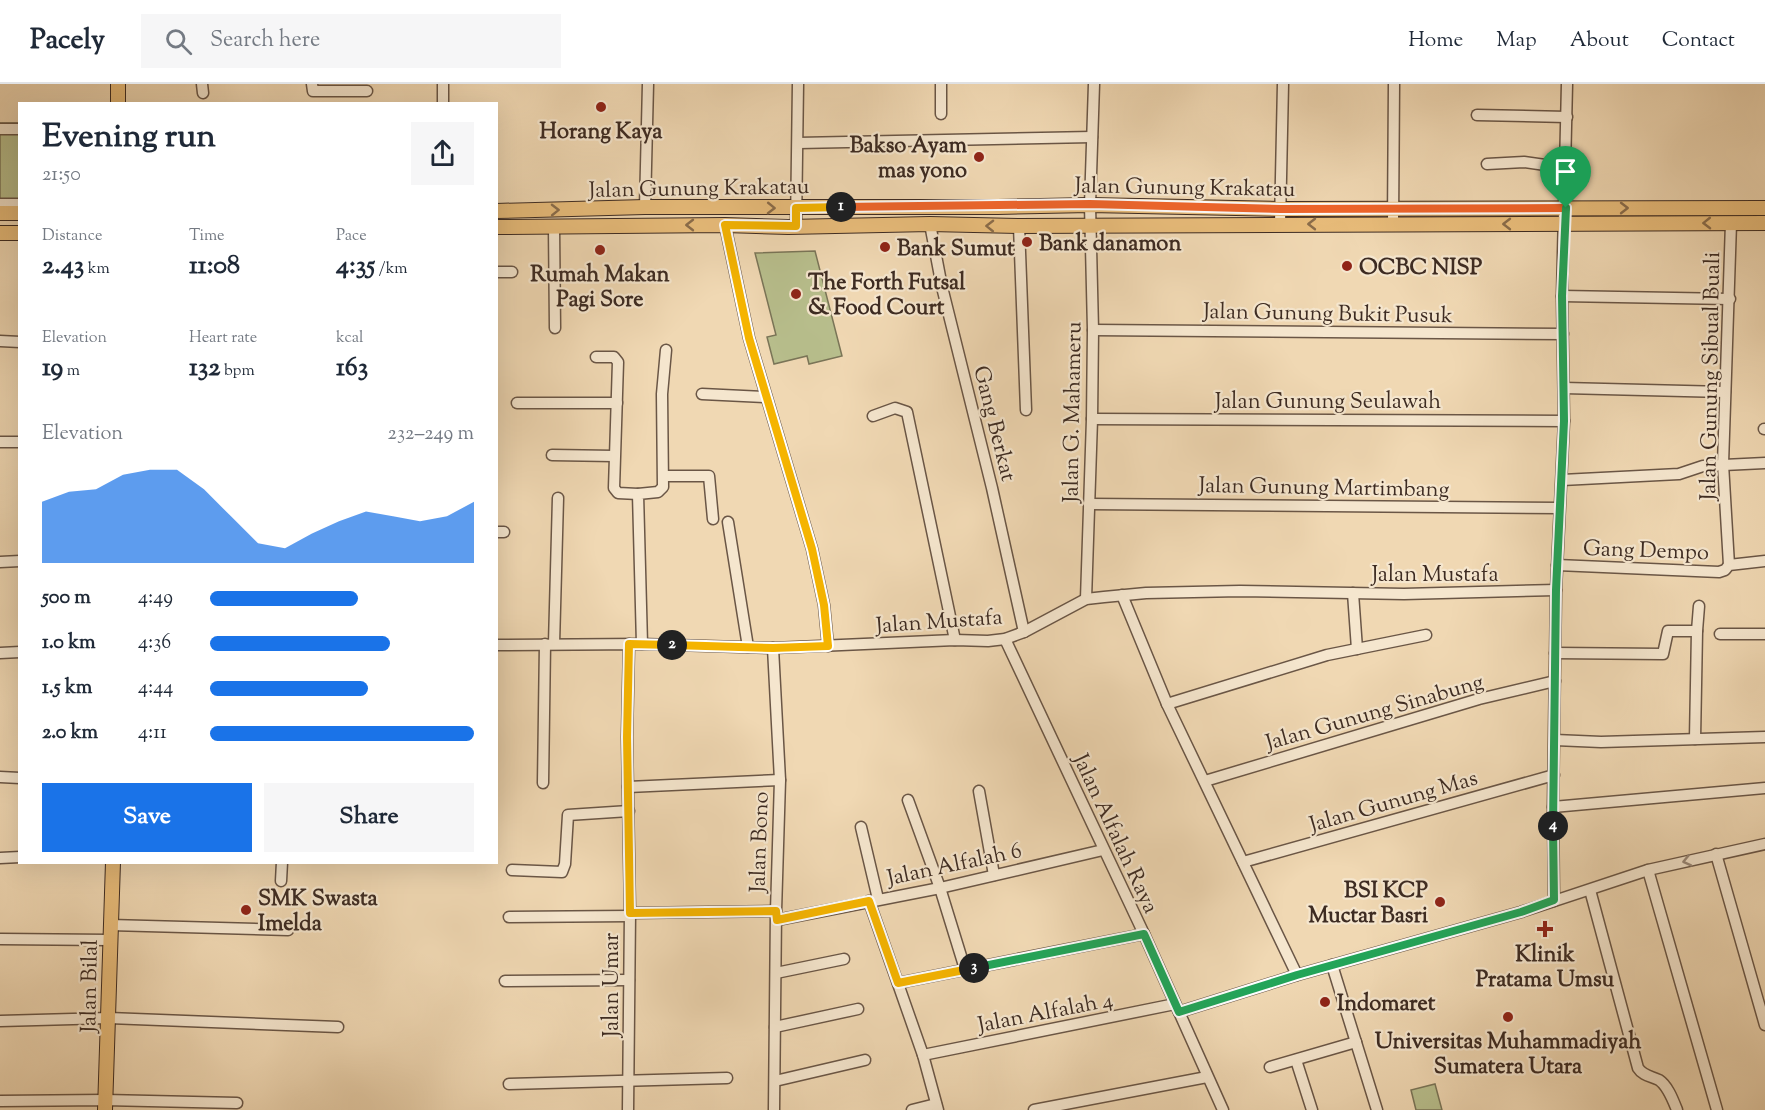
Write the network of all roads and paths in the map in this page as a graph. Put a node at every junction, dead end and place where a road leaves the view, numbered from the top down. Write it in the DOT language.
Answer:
graph roads {
  1 [pos="118,84"];
  2 [pos="312,84"];
  3 [pos="443,84"];
  4 [pos="648,84"];
  5 [pos="798,84"];
  6 [pos="941,84"];
  7 [pos="1094,84"];
  8 [pos="1283,84"];
  9 [pos="1394,84"];
  10 [pos="1567,84"];
  11 [pos="367,88"];
  12 [pos="118,102"];
  13 [pos="443,102"];
  14 [pos="940,114"];
  15 [pos="1477,115"];
  16 [pos="1567,117"];
  17 [pos="0,129"];
  18 [pos="18,129"];
  19 [pos="1092,137"];
  20 [pos="798,143"];
  21 [pos="1487,164"];
  22 [pos="1566,168"];
  23 [pos="0,204"];
  24 [pos="18,204"];
  25 [pos="1090,204"];
  26 [pos="645,207"];
  27 [pos="796,208"];
  28 [pos="1566,208"];
  29 [pos="1765,208"];
  30 [pos="1281,209"];
  31 [pos="498,211"];
  32 [pos="0,213"];
  33 [pos="18,213"];
  34 [pos="1393,216"];
  35 [pos="1731,223"];
  36 [pos="1765,223"];
  37 [pos="930,224"];
  38 [pos="1280,224"];
  39 [pos="1565,224"];
  40 [pos="725,225"];
  41 [pos="1091,225"];
  42 [pos="796,226"];
  43 [pos="1019,226"];
  44 [pos="498,227"];
  45 [pos="554,227"];
  46 [pos="0,233"];
  47 [pos="18,233"];
  48 [pos="498,272"];
  49 [pos="512,272"];
  50 [pos="1562,296"];
  51 [pos="1730,299"];
  52 [pos="555,328"];
  53 [pos="1093,330"];
  54 [pos="1563,334"];
  55 [pos="0,341"];
  56 [pos="18,342"];
  57 [pos="666,350"];
  58 [pos="596,357"];
  59 [pos="1564,388"];
  60 [pos="1725,392"];
  61 [pos="702,394"];
  62 [pos="766,397"];
  63 [pos="616,403"];
  64 [pos="517,404"];
  65 [pos="1026,410"];
  66 [pos="873,416"];
  67 [pos="1092,419"];
  68 [pos="1564,421"];
  69 [pos="0,442"];
  70 [pos="18,442"];
  71 [pos="552,455"];
  72 [pos="614,456"];
  73 [pos="1765,463"];
  74 [pos="1723,464"];
  75 [pos="664,476"];
  76 [pos="1562,480"];
  77 [pos="638,494"];
  78 [pos="558,498"];
  79 [pos="1089,504"];
  80 [pos="1559,508"];
  81 [pos="713,519"];
  82 [pos="728,522"];
  83 [pos="18,561"];
  84 [pos="1765,561"];
  85 [pos="0,562"];
  86 [pos="1557,565"];
  87 [pos="1729,565"];
  88 [pos="1556,590"];
  89 [pos="1353,593"];
  90 [pos="1122,595"];
  91 [pos="1086,599"];
  92 [pos="1699,606"];
  93 [pos="1697,631"];
  94 [pos="1024,632"];
  95 [pos="1720,634"];
  96 [pos="1765,634"];
  97 [pos="1426,635"];
  98 [pos="1005,639"];
  99 [pos="955,640"];
  100 [pos="549,644"];
  101 [pos="629,644"];
  102 [pos="642,644"];
  103 [pos="498,645"];
  104 [pos="828,646"];
  105 [pos="748,647"];
  106 [pos="773,648"];
  107 [pos="1357,649"];
  108 [pos="18,652"];
  109 [pos="0,653"];
  110 [pos="1555,653"];
  111 [pos="1555,681"];
  112 [pos="1167,704"];
  113 [pos="1765,737"];
  114 [pos="1695,739"];
  115 [pos="1554,740"];
  116 [pos="1554,774"];
  117 [pos="0,777"];
  118 [pos="18,778"];
  119 [pos="780,780"];
  120 [pos="1205,781"];
  121 [pos="543,783"];
  122 [pos="628,787"];
  123 [pos="1765,788"];
  124 [pos="980,792"];
  125 [pos="908,800"];
  126 [pos="1553,807"];
  127 [pos="629,811"];
  128 [pos="861,827"];
  129 [pos="1765,844"];
  130 [pos="1103,850"];
  131 [pos="1716,854"];
  132 [pos="0,858"];
  133 [pos="18,858"];
  134 [pos="1243,862"];
  135 [pos="112,864"];
  136 [pos="282,864"];
  137 [pos="512,870"];
  138 [pos="1648,870"];
  139 [pos="994,875"];
  140 [pos="281,881"];
  141 [pos="940,888"];
  142 [pos="1590,890"];
  143 [pos="873,900"];
  144 [pos="1554,900"];
  145 [pos="630,914"];
  146 [pos="776,915"];
  147 [pos="508,917"];
  148 [pos="110,925"];
  149 [pos="288,930"];
  150 [pos="1144,934"];
  151 [pos="0,939"];
  152 [pos="110,939"];
  153 [pos="844,960"];
  154 [pos="1332,965"];
  155 [pos="965,969"];
  156 [pos="776,973"];
  157 [pos="1297,975"];
  158 [pos="629,980"];
  159 [pos="505,981"];
  160 [pos="898,983"];
  161 [pos="1177,1008"];
  162 [pos="858,1009"];
  163 [pos="109,1018"];
  164 [pos="0,1021"];
  165 [pos="1765,1025"];
  166 [pos="776,1026"];
  167 [pos="338,1027"];
  168 [pos="1356,1042"];
  169 [pos="923,1055"];
  170 [pos="865,1060"];
  171 [pos="1296,1060"];
  172 [pos="1270,1067"];
  173 [pos="1208,1077"];
  174 [pos="727,1078"];
  175 [pos="629,1081"];
  176 [pos="775,1081"];
  177 [pos="509,1084"];
  178 [pos="0,1101"];
  179 [pos="237,1103"];
  180 [pos="105,1105"];
  181 [pos="938,1107"];
  182 [pos="628,1110"];
  183 [pos="774,1110"];
  184 [pos="912,1110"];
  185 [pos="1034,1110"];
  186 [pos="1223,1110"];
  187 [pos="1312,1110"];
  188 [pos="1377,1110"];
  189 [pos="1677,1110"];
  190 [pos="1717,1110"];
  1 -- 12 [label="main road"];
  2 -- 11 [label="street"];
  3 -- 13 [label="street"];
  4 -- 26 [label="street"];
  5 -- 20 [label="street"];
  6 -- 14 [label="street"];
  7 -- 19 [label="street, Jalan G. Mahameru"];
  8 -- 30 [label="street"];
  9 -- 34 [label="street"];
  10 -- 16 [label="street"];
  15 -- 16 [label="street"];
  16 -- 22 [label="street"];
  17 -- 18 [label="street"];
  19 -- 20 [label="street"];
  19 -- 25 [label="street, Jalan G. Mahameru"];
  20 -- 27 [label="street"];
  21 -- 22 [label="street"];
  22 -- 28 [label="street"];
  23 -- 24 [label="street"];
  25 -- 27 [label="main road, Jalan Gunung Krakatau"];
  25 -- 30 [label="main road, Jalan Gunung Krakatau"];
  25 -- 41 [label="street, Jalan G. Mahameru"];
  26 -- 27 [label="main road, Jalan Gunung Krakatau, one-way"];
  31 -- 26 [label="main road, Jalan Gunung Krakatau, one-way"];
  27 -- 42 [label="street"];
  28 -- 29 [label="main road, Jalan Gunung Krakatau, one-way"];
  28 -- 34 [label="main road, Jalan Gunung Krakatau"];
  28 -- 39 [label="street"];
  30 -- 34 [label="main road, Jalan Gunung Krakatau"];
  30 -- 38 [label="street"];
  32 -- 33 [label="main road"];
  34 -- 38 [label="main road, Jalan Gunung Krakatau, one-way"];
  39 -- 34 [label="main road, Jalan Gunung Krakatau, one-way"];
  35 -- 36 [label="main road, Jalan Gunung Krakatau"];
  35 -- 39 [label="main road, Jalan Gunung Krakatau, one-way"];
  35 -- 51 [label="street, Jalan Gunung Sibual Buali"];
  37 -- 42 [label="main road, Jalan Gunung Krakatau"];
  43 -- 37 [label="main road, Jalan Gunung Krakatau, one-way"];
  37 -- 94 [label="street, Gang Berkat"];
  38 -- 41 [label="main road, Jalan Gunung Krakatau"];
  39 -- 50 [label="street"];
  40 -- 42 [label="main road, Jalan Gunung Krakatau"];
  40 -- 45 [label="main road, Jalan Gunung Krakatau, one-way"];
  40 -- 62 [label="street"];
  41 -- 43 [label="main road, Jalan Gunung Krakatau"];
  41 -- 53 [label="street, Jalan G. Mahameru"];
  43 -- 65 [label="street"];
  44 -- 45 [label="main road, Jalan Gunung Krakatau"];
  45 -- 52 [label="street"];
  46 -- 47 [label="main road"];
  48 -- 49 [label="street"];
  50 -- 51 [label="street"];
  50 -- 54 [label="street"];
  51 -- 60 [label="street, Jalan Gunung Sibual Buali"];
  53 -- 54 [label="street, Jalan Gunung Bukit Pusuk"];
  53 -- 67 [label="street, Jalan G. Mahameru"];
  54 -- 59 [label="street"];
  55 -- 56 [label="street"];
  57 -- 75 [label="street"];
  58 -- 63 [label="street"];
  59 -- 60 [label="street"];
  59 -- 68 [label="street"];
  60 -- 74 [label="street, Jalan Gunung Sibual Buali"];
  61 -- 62 [label="street"];
  62 -- 104 [label="street"];
  63 -- 64 [label="street"];
  63 -- 72 [label="street"];
  66 -- 99 [label="street"];
  67 -- 68 [label="street, Jalan Gunung Seulawah"];
  67 -- 79 [label="street, Jalan G. Mahameru"];
  68 -- 76 [label="street"];
  69 -- 70 [label="street"];
  71 -- 72 [label="street"];
  72 -- 77 [label="street"];
  73 -- 74 [label="street"];
  74 -- 76 [label="street"];
  74 -- 87 [label="street, Jalan Gunung Sibual Buali"];
  75 -- 77 [label="street"];
  75 -- 81 [label="street"];
  76 -- 80 [label="street"];
  77 -- 102 [label="street"];
  78 -- 100 [label="street"];
  79 -- 80 [label="street, Jalan Gunung Martimbang"];
  79 -- 91 [label="street, Jalan G. Mahameru"];
  80 -- 86 [label="street"];
  82 -- 105 [label="street"];
  83 -- 85 [label="street"];
  84 -- 87 [label="street, Gang Dempo"];
  86 -- 87 [label="street, Gang Dempo"];
  86 -- 88 [label="street"];
  88 -- 89 [label="street, Jalan Mustafa"];
  88 -- 110 [label="street"];
  89 -- 90 [label="street, Jalan Mustafa"];
  89 -- 107 [label="street"];
  90 -- 91 [label="street, Jalan Mustafa"];
  90 -- 112 [label="street"];
  91 -- 94 [label="street, Jalan Mustafa"];
  92 -- 93 [label="street"];
  93 -- 110 [label="street"];
  93 -- 114 [label="street"];
  94 -- 98 [label="street, Jalan Mustafa"];
  95 -- 96 [label="street"];
  97 -- 107 [label="street"];
  98 -- 99 [label="street, Jalan Mustafa"];
  98 -- 130 [label="street, Jalan Alfalah Raya"];
  99 -- 104 [label="street, Jalan Mustafa"];
  100 -- 101 [label="street, Jalan Mustafa"];
  100 -- 103 [label="street, Jalan Mustafa"];
  100 -- 121 [label="street"];
  101 -- 102 [label="street, Jalan Mustafa"];
  101 -- 122 [label="street, Jalan Umar"];
  102 -- 105 [label="street, Jalan Mustafa"];
  104 -- 106 [label="street, Jalan Mustafa"];
  105 -- 106 [label="street, Jalan Mustafa"];
  106 -- 119 [label="street, Jalan Bono"];
  107 -- 112 [label="street"];
  108 -- 109 [label="street"];
  110 -- 111 [label="street"];
  111 -- 115 [label="street"];
  111 -- 120 [label="street, Jalan Gunung Sinabung"];
  112 -- 120 [label="street"];
  113 -- 114 [label="street"];
  114 -- 115 [label="street"];
  115 -- 116 [label="street"];
  116 -- 126 [label="street"];
  116 -- 134 [label="street, Jalan Gunung Mas"];
  117 -- 118 [label="street"];
  119 -- 122 [label="street"];
  119 -- 146 [label="street, Jalan Bono"];
  120 -- 134 [label="street"];
  122 -- 127 [label="street, Jalan Umar"];
  123 -- 126 [label="street"];
  124 -- 139 [label="street"];
  125 -- 141 [label="street"];
  126 -- 144 [label="street"];
  127 -- 137 [label="street"];
  127 -- 145 [label="street, Jalan Umar"];
  128 -- 143 [label="street"];
  129 -- 131 [label="street, Jalan Alfalah 4"];
  130 -- 139 [label="street, Jalan Alfalah 6"];
  130 -- 150 [label="street, Jalan Alfalah Raya"];
  131 -- 138 [label="street, Jalan Alfalah 4, one-way"];
  131 -- 165 [label="street"];
  132 -- 133 [label="street"];
  134 -- 157 [label="street"];
  135 -- 148 [label="main road, Jalan Bilal"];
  136 -- 140 [label="street"];
  138 -- 142 [label="street, Jalan Alfalah 4"];
  138 -- 190 [label="street"];
  139 -- 141 [label="street, Jalan Alfalah 6"];
  141 -- 143 [label="street, Jalan Alfalah 6"];
  141 -- 155 [label="street"];
  142 -- 144 [label="street, Jalan Alfalah 4"];
  142 -- 189 [label="street"];
  143 -- 146 [label="street, Jalan Alfalah 6"];
  143 -- 160 [label="street"];
  144 -- 154 [label="street, Jalan Alfalah 4"];
  145 -- 146 [label="street, Jalan Alfalah 6"];
  145 -- 147 [label="street, Jalan Alfalah 6"];
  145 -- 158 [label="street, Jalan Umar"];
  146 -- 156 [label="street, Jalan Bono"];
  148 -- 149 [label="street"];
  148 -- 152 [label="main road, Jalan Bilal"];
  150 -- 155 [label="street"];
  150 -- 161 [label="street, Jalan Alfalah Raya"];
  151 -- 152 [label="street"];
  152 -- 163 [label="main road, Jalan Bilal"];
  153 -- 156 [label="street"];
  154 -- 157 [label="street, Jalan Alfalah 4"];
  154 -- 168 [label="street"];
  155 -- 160 [label="street"];
  156 -- 166 [label="street, Jalan Bono"];
  157 -- 161 [label="street, Jalan Alfalah 4"];
  158 -- 159 [label="street"];
  158 -- 175 [label="street, Jalan Umar"];
  160 -- 169 [label="street"];
  161 -- 169 [label="street, Jalan Alfalah 4"];
  161 -- 173 [label="street, Jalan Alfalah Raya"];
  162 -- 166 [label="street"];
  163 -- 164 [label="street"];
  163 -- 167 [label="street"];
  163 -- 180 [label="main road, Jalan Bilal"];
  166 -- 176 [label="street, Jalan Bono"];
  168 -- 171 [label="street"];
  168 -- 188 [label="street"];
  169 -- 181 [label="street"];
  170 -- 176 [label="street"];
  171 -- 172 [label="street"];
  171 -- 187 [label="street"];
  173 -- 185 [label="street"];
  173 -- 186 [label="street, Jalan Alfalah Raya"];
  174 -- 175 [label="street"];
  175 -- 177 [label="street"];
  175 -- 182 [label="street, Jalan Umar"];
  176 -- 183 [label="street, Jalan Bono"];
  178 -- 180 [label="street"];
  179 -- 180 [label="street"];
  181 -- 184 [label="street"];
}
